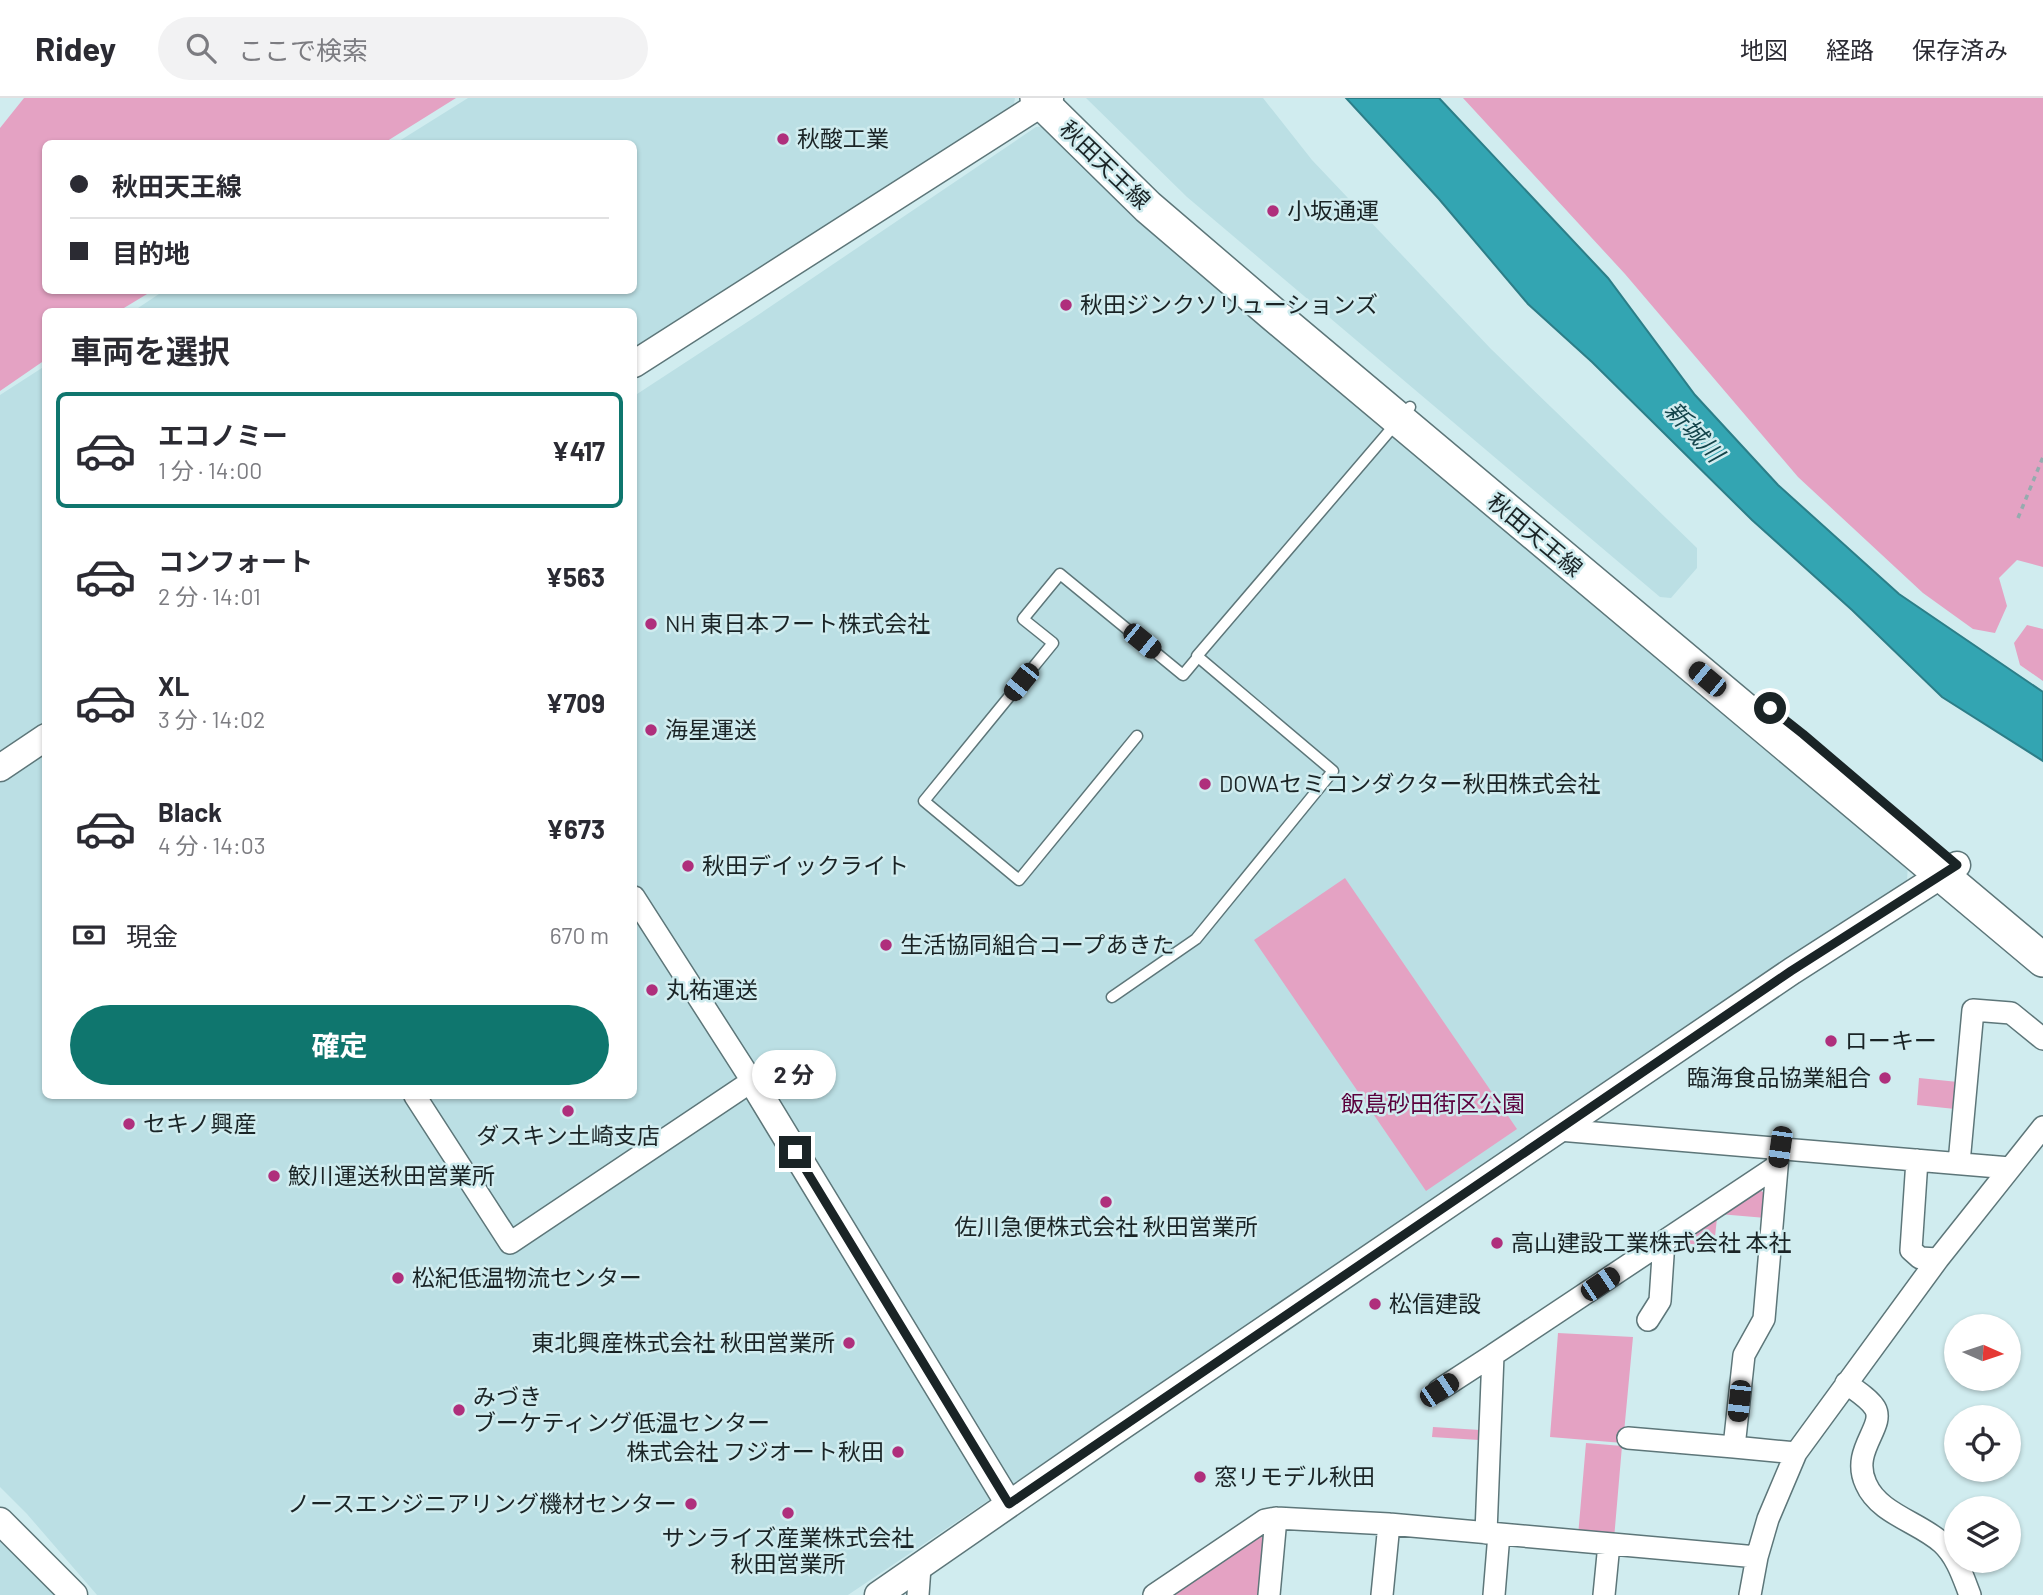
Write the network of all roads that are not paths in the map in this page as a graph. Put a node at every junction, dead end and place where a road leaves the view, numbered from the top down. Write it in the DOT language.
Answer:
graph roads {
  1 [pos="1047,99"];
  2 [pos="637,362"];
  3 [pos="1404,414"];
  4 [pos="1198,657"];
  5 [pos="1137,736"];
  6 [pos="42,740"];
  7 [pos="0,768"];
  8 [pos="1949,870"];
  9 [pos="637,902"];
  10 [pos="2043,939"];
  11 [pos="2043,960"];
  12 [pos="1111,997"];
  13 [pos="2043,1039"];
  14 [pos="752,1081"];
  15 [pos="417,1099"];
  16 [pos="2043,1127"];
  17 [pos="1559,1130"];
  18 [pos="1778,1157"];
  19 [pos="1917,1160"];
  20 [pos="1959,1163"];
  21 [pos="2010,1168"];
  22 [pos="1664,1241"];
  23 [pos="1938,1259"];
  24 [pos="1648,1320"];
  25 [pos="1493,1355"];
  26 [pos="1846,1383"];
  27 [pos="1439,1390"];
  28 [pos="1628,1438"];
  29 [pos="1734,1447"];
  30 [pos="1796,1453"];
  31 [pos="1009,1504"];
  32 [pos="1276,1518"];
  33 [pos="0,1521"];
  34 [pos="1389,1524"];
  35 [pos="1492,1533"];
  36 [pos="1609,1544"];
  37 [pos="1757,1557"];
  38 [pos="920,1567"];
  39 [pos="74,1595"];
  40 [pos="878,1595"];
  41 [pos="918,1595"];
  42 [pos="1154,1595"];
  43 [pos="1269,1595"];
  44 [pos="1382,1595"];
  45 [pos="1494,1595"];
  46 [pos="1604,1595"];
  47 [pos="1750,1595"];
  48 [pos="1970,1595"];
  1 -- 2 [label="street"];
  1 -- 3 [label="main road, 秋田天王線"];
  3 -- 4 [label="lane"];
  3 -- 8 [label="main road, 秋田天王線"];
  4 -- 5 [label="lane"];
  4 -- 12 [label="lane"];
  6 -- 7 [label="street"];
  8 -- 10 [label="main road, 秋田天王線"];
  8 -- 11 [label="main road, 秋田天王線"];
  8 -- 17 [label="street"];
  9 -- 14 [label="street"];
  13 -- 20 [label="street"];
  14 -- 15 [label="street"];
  14 -- 31 [label="street"];
  16 -- 21 [label="street"];
  17 -- 18 [label="street"];
  17 -- 31 [label="street"];
  18 -- 19 [label="street"];
  18 -- 22 [label="street"];
  18 -- 29 [label="street"];
  19 -- 20 [label="street"];
  19 -- 23 [label="street"];
  20 -- 21 [label="street"];
  21 -- 23 [label="street"];
  22 -- 24 [label="street"];
  22 -- 25 [label="street"];
  23 -- 26 [label="street"];
  25 -- 27 [label="street"];
  25 -- 35 [label="street"];
  26 -- 30 [label="street"];
  26 -- 48 [label="street"];
  28 -- 29 [label="street"];
  29 -- 30 [label="street"];
  30 -- 37 [label="street"];
  31 -- 38 [label="street"];
  32 -- 34 [label="street"];
  32 -- 42 [label="street"];
  32 -- 43 [label="street"];
  33 -- 39 [label="street"];
  34 -- 35 [label="street"];
  34 -- 44 [label="street"];
  35 -- 36 [label="street"];
  35 -- 45 [label="street"];
  36 -- 37 [label="street"];
  36 -- 46 [label="street"];
  37 -- 47 [label="street"];
  38 -- 40 [label="street"];
  38 -- 41 [label="street"];
}
